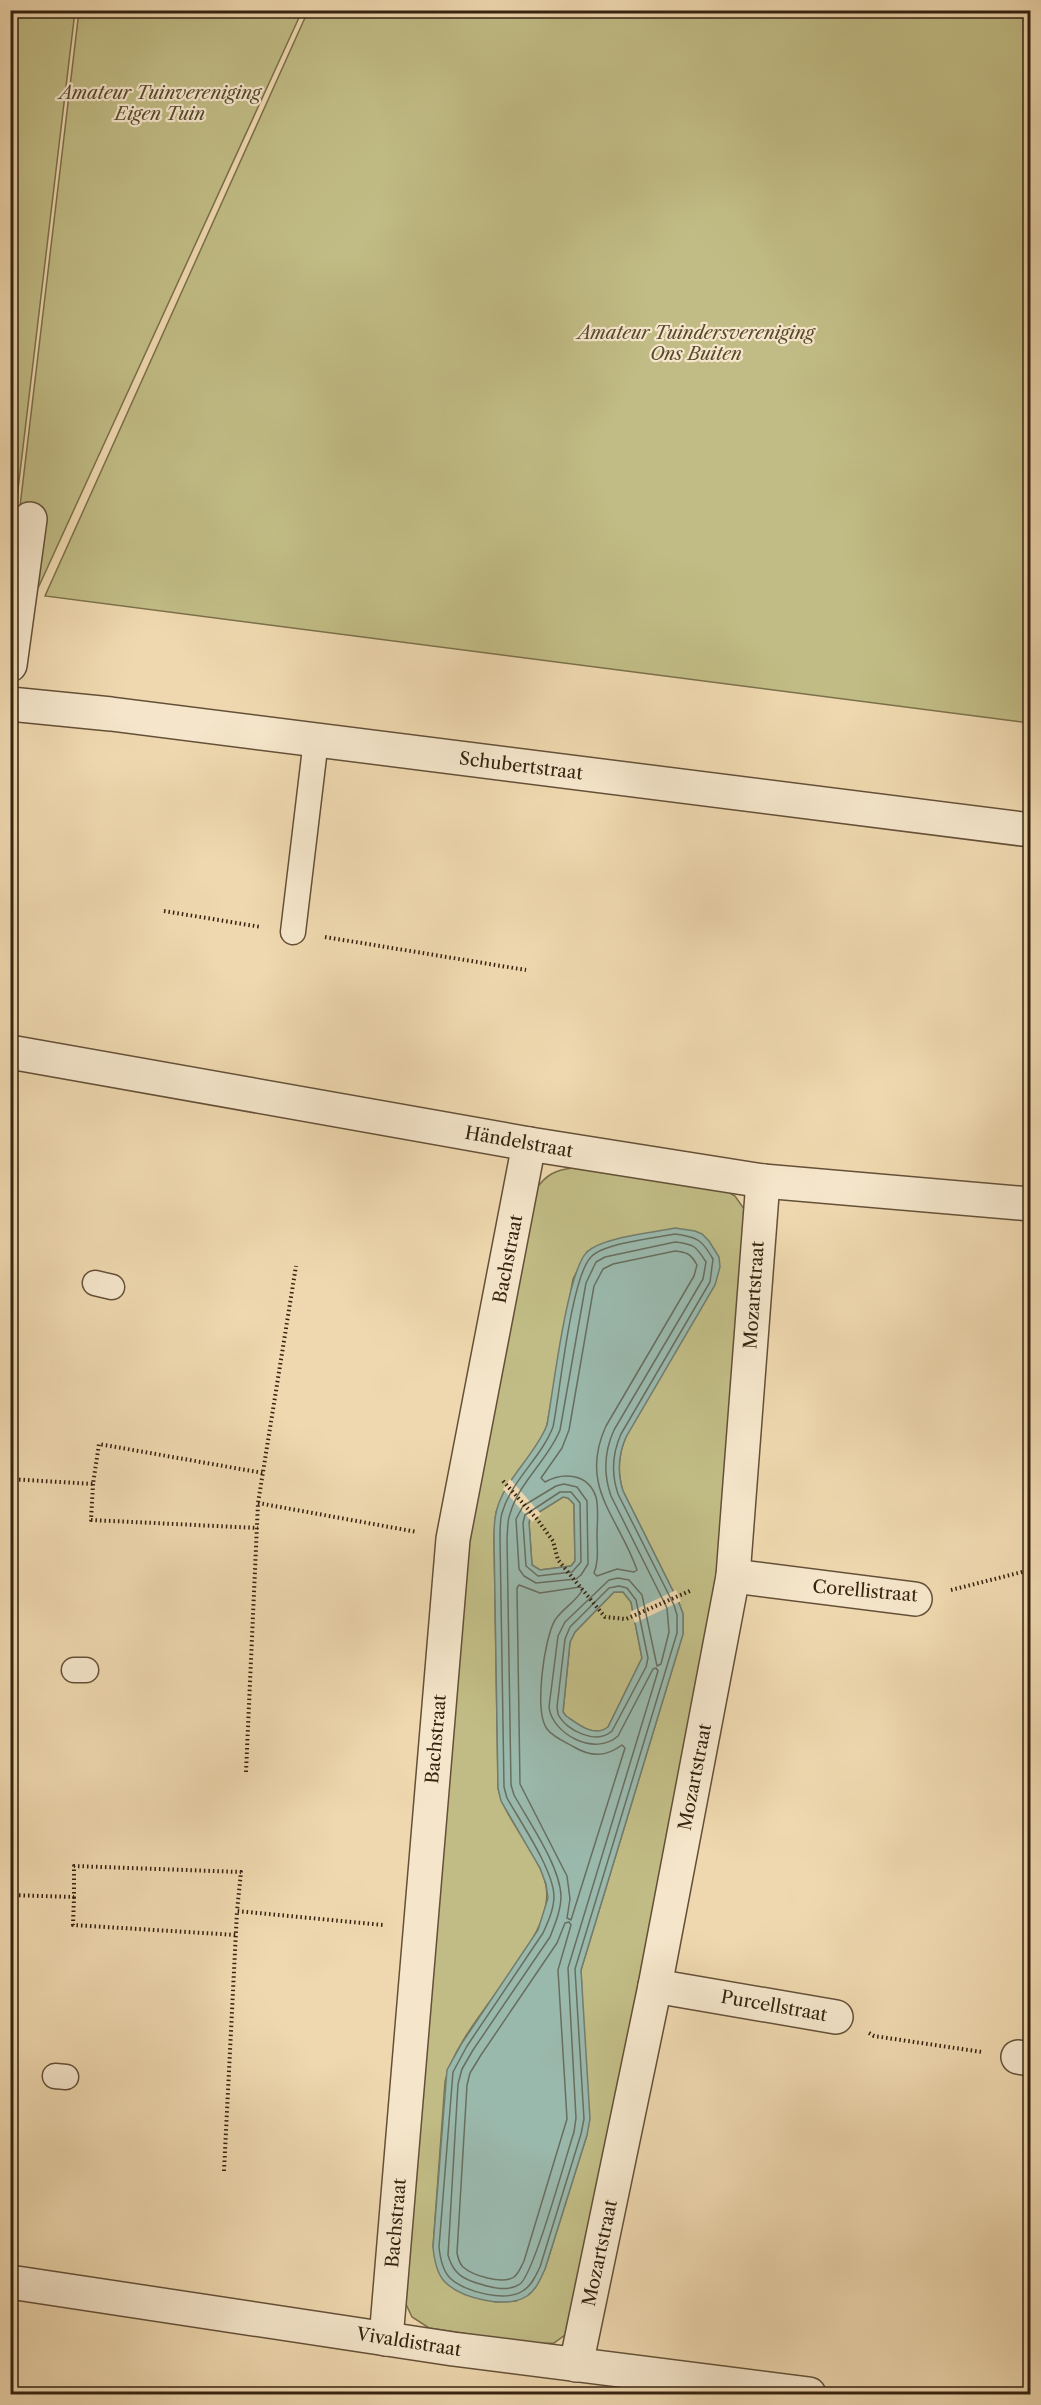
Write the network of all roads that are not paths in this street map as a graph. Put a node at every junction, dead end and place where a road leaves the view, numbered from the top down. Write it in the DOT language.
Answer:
graph roads {
  1 [pos="30,519"];
  2 [pos="10,665"];
  3 [pos="10,704"];
  4 [pos="316,740"];
  5 [pos="1030,830"];
  6 [pos="293,932"];
  7 [pos="10,1052"];
  8 [pos="530,1144"];
  9 [pos="763,1181"];
  10 [pos="1030,1204"];
  11 [pos="733,1576"];
  12 [pos="915,1599"];
  13 [pos="655,1986"];
  14 [pos="836,2017"];
  15 [pos="10,2282"];
  16 [pos="386,2339"];
  17 [pos="576,2365"];
  18 [pos="809,2394"];
  1 -- 2 [label="street"];
  3 -- 4 [label="street, Schubertstraat"];
  4 -- 5 [label="street, Schubertstraat"];
  4 -- 6 [label="lane"];
  7 -- 8 [label="street, Händelstraat"];
  8 -- 9 [label="street, Händelstraat"];
  8 -- 16 [label="street, Bachstraat"];
  9 -- 10 [label="street, Händelstraat"];
  9 -- 11 [label="street, Mozartstraat"];
  11 -- 12 [label="street, Corellistraat"];
  11 -- 13 [label="street, Mozartstraat"];
  13 -- 14 [label="street, Purcellstraat"];
  13 -- 17 [label="street, Mozartstraat"];
  15 -- 16 [label="street, Vivaldistraat"];
  16 -- 17 [label="street, Vivaldistraat"];
  17 -- 18 [label="street, Vivaldistraat"];
}
